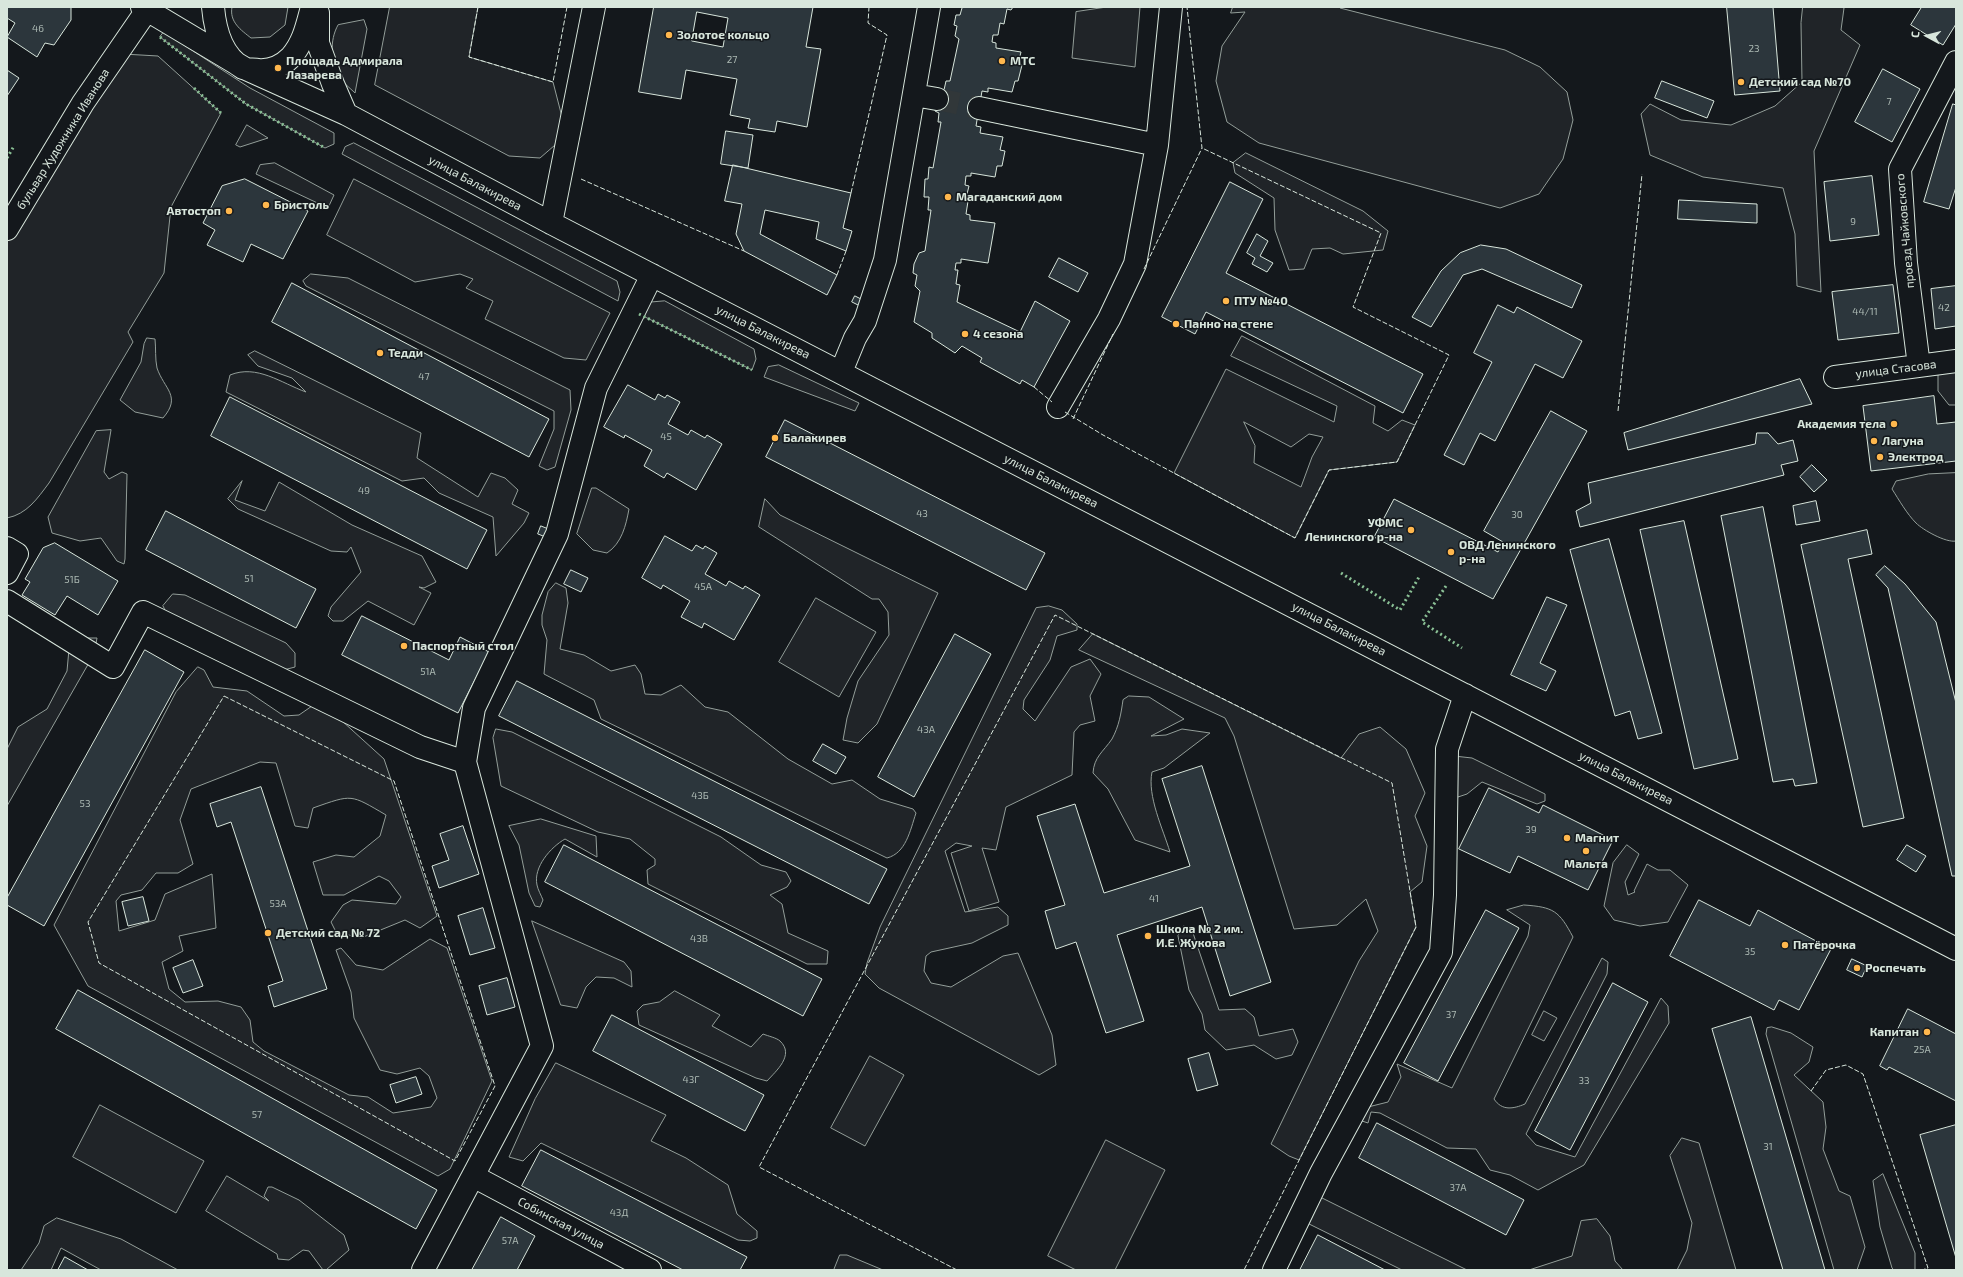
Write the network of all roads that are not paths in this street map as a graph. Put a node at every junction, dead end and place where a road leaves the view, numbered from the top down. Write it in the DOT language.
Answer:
graph roads {
  1 [pos="213,7"];
  2 [pos="312,7"];
  3 [pos="318,7"];
  4 [pos="594,7"];
  5 [pos="929,7"];
  6 [pos="1171,7"];
  7 [pos="150,8"];
  8 [pos="1956,62"];
  9 [pos="244,68"];
  10 [pos="914,95"];
  11 [pos="937,99"];
  12 [pos="979,108"];
  13 [pos="346,114"];
  14 [pos="1157,146"];
  15 [pos="551,224"];
  16 [pos="7,229"];
  17 [pos="652,274"];
  18 [pos="1956,361"];
  19 [pos="1919,366"];
  20 [pos="841,372"];
  21 [pos="1835,376"];
  22 [pos="1058,407"];
  23 [pos="7,548"];
  24 [pos="7,573"];
  25 [pos="7,601"];
  26 [pos="1465,695"];
  27 [pos="465,762"];
  28 [pos="1956,948"];
  29 [pos="473,1176"];
  30 [pos="423,1270"];
  31 [pos="650,1270"];
  32 [pos="1274,1270"];
  1 -- 9 [label="street"];
  2 -- 9 [label="street"];
  3 -- 13 [label="street"];
  4 -- 15 [label="street"];
  5 -- 10 [label="street"];
  6 -- 14 [label="street"];
  7 -- 9 [label="street, улица Балакирева"];
  7 -- 16 [label="street, бульвар Художника Иванова"];
  8 -- 19 [label="street, проезд Чайковского"];
  9 -- 13 [label="street, улица Балакирева"];
  10 -- 11 [label="street"];
  10 -- 20 [label="street"];
  12 -- 14 [label="street"];
  13 -- 15 [label="street, улица Балакирева"];
  14 -- 22 [label="street"];
  15 -- 17 [label="street, улица Балакирева"];
  17 -- 20 [label="street, улица Балакирева"];
  17 -- 27 [label="street"];
  18 -- 19 [label="street, улица Стасова"];
  19 -- 21 [label="street, улица Стасова"];
  20 -- 26 [label="street, улица Балакирева"];
  23 -- 24 [label="street"];
  25 -- 27 [label="street"];
  26 -- 28 [label="street, улица Балакирева"];
  26 -- 32 [label="street"];
  27 -- 29 [label="street"];
  29 -- 30 [label="street"];
  29 -- 31 [label="street, Собинская улица"];
}
